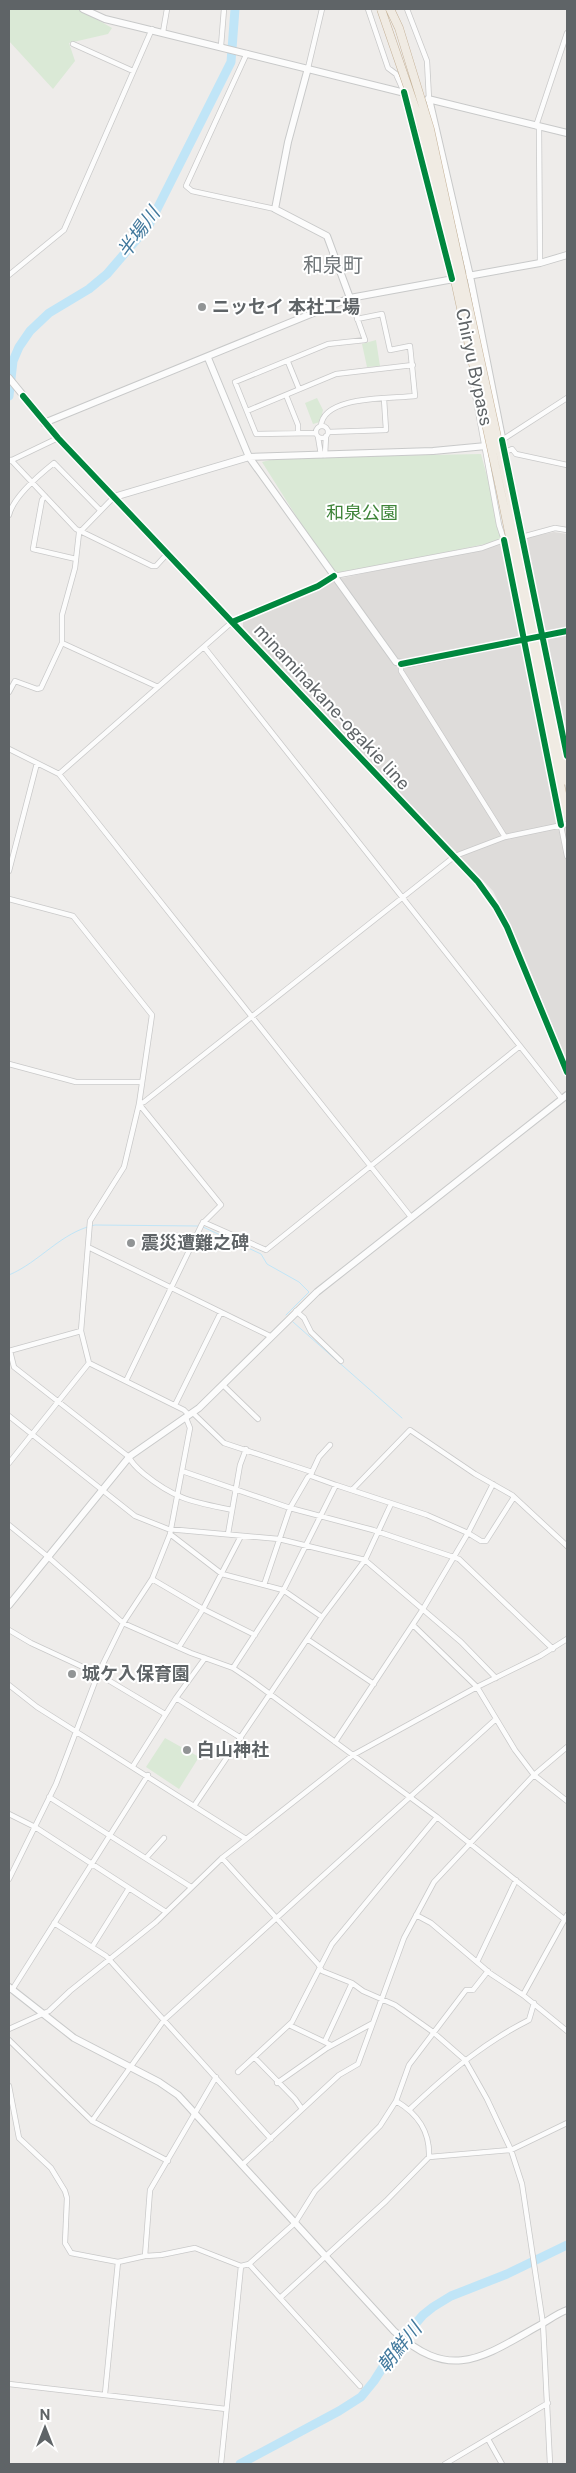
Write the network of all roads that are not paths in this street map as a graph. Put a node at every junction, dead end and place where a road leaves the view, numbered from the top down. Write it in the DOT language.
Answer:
graph roads {
  1 [pos="83,9"];
  2 [pos="167,9"];
  3 [pos="224,9"];
  4 [pos="322,9"];
  5 [pos="368,9"];
  6 [pos="381,9"];
  7 [pos="390,9"];
  8 [pos="407,9"];
  9 [pos="152,29"];
  10 [pos="163,32"];
  11 [pos="567,33"];
  12 [pos="73,44"];
  13 [pos="222,46"];
  14 [pos="246,52"];
  15 [pos="308,68"];
  16 [pos="133,71"];
  17 [pos="404,92"];
  18 [pos="429,99"];
  19 [pos="538,126"];
  20 [pos="567,133"];
  21 [pos="275,209"];
  22 [pos="567,255"];
  23 [pos="540,263"];
  24 [pos="9,275"];
  25 [pos="470,276"];
  26 [pos="452,279"];
  27 [pos="350,298"];
  28 [pos="357,319"];
  29 [pos="208,358"];
  30 [pos="288,362"];
  31 [pos="413,365"];
  32 [pos="9,378"];
  33 [pos="299,389"];
  34 [pos="286,395"];
  35 [pos="567,398"];
  36 [pos="384,399"];
  37 [pos="247,411"];
  38 [pos="44,423"];
  39 [pos="321,426"];
  40 [pos="298,433"];
  41 [pos="317,434"];
  42 [pos="327,434"];
  43 [pos="58,438"];
  44 [pos="502,440"];
  45 [pos="486,446"];
  46 [pos="504,452"];
  47 [pos="323,455"];
  48 [pos="249,457"];
  49 [pos="10,461"];
  50 [pos="567,466"];
  51 [pos="32,482"];
  52 [pos="45,496"];
  53 [pos="114,498"];
  54 [pos="100,510"];
  55 [pos="9,515"];
  56 [pos="80,530"];
  57 [pos="567,530"];
  58 [pos="522,537"];
  59 [pos="504,540"];
  60 [pos="167,554"];
  61 [pos="76,559"];
  62 [pos="334,576"];
  63 [pos="232,622"];
  64 [pos="567,631"];
  65 [pos="542,636"];
  66 [pos="524,640"];
  67 [pos="62,643"];
  68 [pos="204,647"];
  69 [pos="401,664"];
  70 [pos="158,687"];
  71 [pos="9,692"];
  72 [pos="564,730"];
  73 [pos="9,749"];
  74 [pos="567,756"];
  75 [pos="37,763"];
  76 [pos="59,774"];
  77 [pos="567,781"];
  78 [pos="567,818"];
  79 [pos="567,824"];
  80 [pos="561,825"];
  81 [pos="505,837"];
  82 [pos="455,856"];
  83 [pos="567,856"];
  84 [pos="9,871"];
  85 [pos="402,897"];
  86 [pos="9,899"];
  87 [pos="252,1017"];
  88 [pos="520,1046"];
  89 [pos="9,1064"];
  90 [pos="567,1072"];
  91 [pos="141,1082"];
  92 [pos="565,1097"];
  93 [pos="139,1104"];
  94 [pos="369,1166"];
  95 [pos="411,1217"];
  96 [pos="202,1225"];
  97 [pos="90,1248"];
  98 [pos="172,1288"];
  99 [pos="296,1311"];
  100 [pos="220,1312"];
  101 [pos="80,1331"];
  102 [pos="270,1336"];
  103 [pos="9,1351"];
  104 [pos="341,1361"];
  105 [pos="89,1363"];
  106 [pos="126,1381"];
  107 [pos="223,1385"];
  108 [pos="59,1401"];
  109 [pos="175,1405"];
  110 [pos="190,1415"];
  111 [pos="9,1416"];
  112 [pos="258,1419"];
  113 [pos="32,1435"];
  114 [pos="330,1445"];
  115 [pos="246,1450"];
  116 [pos="129,1457"];
  117 [pos="9,1463"];
  118 [pos="182,1471"];
  119 [pos="311,1474"];
  120 [pos="493,1484"];
  121 [pos="336,1485"];
  122 [pos="236,1488"];
  123 [pos="101,1489"];
  124 [pos="352,1490"];
  125 [pos="178,1496"];
  126 [pos="514,1497"];
  127 [pos="391,1504"];
  128 [pos="290,1508"];
  129 [pos="232,1510"];
  130 [pos="320,1517"];
  131 [pos="9,1526"];
  132 [pos="171,1531"];
  133 [pos="377,1531"];
  134 [pos="468,1533"];
  135 [pos="228,1534"];
  136 [pos="241,1536"];
  137 [pos="279,1539"];
  138 [pos="306,1545"];
  139 [pos="567,1546"];
  140 [pos="48,1556"];
  141 [pos="455,1558"];
  142 [pos="365,1560"];
  143 [pos="222,1574"];
  144 [pos="152,1579"];
  145 [pos="264,1584"];
  146 [pos="283,1590"];
  147 [pos="9,1604"];
  148 [pos="203,1609"];
  149 [pos="424,1609"];
  150 [pos="322,1617"];
  151 [pos="122,1623"];
  152 [pos="413,1625"];
  153 [pos="9,1630"];
  154 [pos="255,1635"];
  155 [pos="307,1639"];
  156 [pos="567,1639"];
  157 [pos="179,1647"];
  158 [pos="553,1649"];
  159 [pos="206,1658"];
  160 [pos="232,1668"];
  161 [pos="98,1674"];
  162 [pos="496,1678"];
  163 [pos="374,1684"];
  164 [pos="9,1685"];
  165 [pos="477,1687"];
  166 [pos="270,1693"];
  167 [pos="176,1698"];
  168 [pos="165,1714"];
  169 [pos="496,1719"];
  170 [pos="76,1731"];
  171 [pos="241,1738"];
  172 [pos="335,1742"];
  173 [pos="567,1747"];
  174 [pos="353,1755"];
  175 [pos="133,1766"];
  176 [pos="148,1775"];
  177 [pos="534,1775"];
  178 [pos="50,1797"];
  179 [pos="410,1798"];
  180 [pos="567,1801"];
  181 [pos="194,1806"];
  182 [pos="9,1814"];
  183 [pos="437,1817"];
  184 [pos="35,1827"];
  185 [pos="110,1836"];
  186 [pos="164,1838"];
  187 [pos="246,1839"];
  188 [pos="468,1843"];
  189 [pos="146,1858"];
  190 [pos="222,1858"];
  191 [pos="92,1864"];
  192 [pos="9,1879"];
  193 [pos="516,1880"];
  194 [pos="191,1887"];
  195 [pos="130,1888"];
  196 [pos="166,1912"];
  197 [pos="416,1915"];
  198 [pos="566,1917"];
  199 [pos="276,1918"];
  200 [pos="54,1923"];
  201 [pos="92,1948"];
  202 [pos="109,1960"];
  203 [pos="478,1960"];
  204 [pos="320,1966"];
  205 [pos="488,1971"];
  206 [pos="352,1982"];
  207 [pos="10,1988"];
  208 [pos="523,1995"];
  209 [pos="383,2000"];
  210 [pos="534,2003"];
  211 [pos="42,2014"];
  212 [pos="164,2020"];
  213 [pos="373,2023"];
  214 [pos="289,2025"];
  215 [pos="9,2029"];
  216 [pos="567,2031"];
  217 [pos="433,2032"];
  218 [pos="9,2040"];
  219 [pos="324,2041"];
  220 [pos="331,2045"];
  221 [pos="254,2057"];
  222 [pos="465,2060"];
  223 [pos="130,2066"];
  224 [pos="238,2072"];
  225 [pos="216,2078"];
  226 [pos="277,2083"];
  227 [pos="9,2086"];
  228 [pos="396,2101"];
  229 [pos="410,2109"];
  230 [pos="302,2110"];
  231 [pos="196,2113"];
  232 [pos="92,2121"];
  233 [pos="567,2123"];
  234 [pos="271,2139"];
  235 [pos="511,2150"];
  236 [pos="429,2157"];
  237 [pos="168,2161"];
  238 [pos="242,2165"];
  239 [pos="295,2223"];
  240 [pos="146,2256"];
  241 [pos="326,2256"];
  242 [pos="118,2262"];
  243 [pos="249,2264"];
  244 [pos="241,2266"];
  245 [pos="280,2298"];
  246 [pos="567,2310"];
  247 [pos="543,2324"];
  248 [pos="9,2384"];
  249 [pos="360,2386"];
  250 [pos="106,2394"];
  251 [pos="548,2403"];
  252 [pos="226,2409"];
  253 [pos="488,2439"];
  254 [pos="221,2463"];
  255 [pos="445,2464"];
  256 [pos="502,2464"];
  257 [pos="550,2464"];
  1 -- 9 [label="street"];
  2 -- 10 [label="street"];
  3 -- 13 [label="street"];
  4 -- 15 [label="street"];
  5 -- 17 [label="street"];
  6 -- 78 [label="highway, Chiryu Bypass, bridge"];
  7 -- 77 [label="highway, Chiryu Bypass, bridge"];
  8 -- 18 [label="street"];
  9 -- 10 [label="street"];
  9 -- 16 [label="street"];
  10 -- 13 [label="street"];
  11 -- 19 [label="street"];
  12 -- 16 [label="street"];
  13 -- 14 [label="street"];
  14 -- 15 [label="street"];
  14 -- 21 [label="street"];
  15 -- 17 [label="street"];
  15 -- 21 [label="street"];
  16 -- 24 [label="street"];
  17 -- 18 [label="street"];
  17 -- 26 [label="street"];
  18 -- 19 [label="street"];
  18 -- 25 [label="street"];
  19 -- 20 [label="street"];
  19 -- 23 [label="street"];
  21 -- 27 [label="street"];
  22 -- 23 [label="street"];
  23 -- 25 [label="street"];
  25 -- 26 [label="street"];
  25 -- 44 [label="street"];
  26 -- 27 [label="street"];
  26 -- 45 [label="street"];
  27 -- 28 [label="street"];
  27 -- 29 [label="street"];
  28 -- 30 [label="street"];
  28 -- 31 [label="street"];
  29 -- 38 [label="street"];
  29 -- 48 [label="street"];
  30 -- 33 [label="street"];
  30 -- 37 [label="street"];
  31 -- 33 [label="street"];
  31 -- 36 [label="street"];
  32 -- 38 [label="street, minaminakane-ogakie line"];
  33 -- 34 [label="street"];
  34 -- 37 [label="street"];
  34 -- 40 [label="street"];
  35 -- 44 [label="street"];
  36 -- 39 [label="street"];
  36 -- 42 [label="street"];
  37 -- 40 [label="street"];
  38 -- 43 [label="street, minaminakane-ogakie line"];
  39 -- 41 [label="street"];
  39 -- 42 [label="street"];
  40 -- 41 [label="street"];
  41 -- 42 [label="street"];
  41 -- 47 [label="street"];
  42 -- 47 [label="street"];
  43 -- 49 [label="street"];
  43 -- 53 [label="street, minaminakane-ogakie line"];
  44 -- 45 [label="street"];
  44 -- 46 [label="street"];
  45 -- 47 [label="street"];
  45 -- 59 [label="street"];
  46 -- 50 [label="street"];
  46 -- 58 [label="street"];
  47 -- 48 [label="street"];
  48 -- 53 [label="street"];
  48 -- 62 [label="street"];
  49 -- 51 [label="street"];
  51 -- 52 [label="street"];
  51 -- 54 [label="street"];
  51 -- 55 [label="street"];
  52 -- 56 [label="street"];
  52 -- 61 [label="street"];
  53 -- 54 [label="street"];
  53 -- 60 [label="street, minaminakane-ogakie line"];
  54 -- 56 [label="street"];
  56 -- 60 [label="street"];
  56 -- 61 [label="street"];
  57 -- 58 [label="street"];
  58 -- 65 [label="street"];
  59 -- 62 [label="street"];
  59 -- 66 [label="street"];
  60 -- 63 [label="street, minaminakane-ogakie line"];
  61 -- 67 [label="street"];
  62 -- 63 [label="street"];
  62 -- 69 [label="street"];
  63 -- 68 [label="street"];
  63 -- 82 [label="street, minaminakane-ogakie line"];
  64 -- 65 [label="street"];
  65 -- 66 [label="street"];
  65 -- 72 [label="street"];
  66 -- 69 [label="street"];
  66 -- 80 [label="street"];
  67 -- 70 [label="street"];
  67 -- 71 [label="street"];
  68 -- 70 [label="street"];
  68 -- 85 [label="street"];
  69 -- 81 [label="street"];
  70 -- 76 [label="street"];
  72 -- 74 [label="street"];
  73 -- 75 [label="street"];
  75 -- 76 [label="street"];
  75 -- 84 [label="street"];
  76 -- 87 [label="street"];
  79 -- 80 [label="street"];
  80 -- 81 [label="street"];
  80 -- 83 [label="street"];
  81 -- 82 [label="street"];
  82 -- 85 [label="street"];
  82 -- 90 [label="street, minaminakane-ogakie line"];
  85 -- 87 [label="street"];
  85 -- 88 [label="street"];
  86 -- 91 [label="street"];
  87 -- 93 [label="street"];
  87 -- 94 [label="street"];
  88 -- 92 [label="street"];
  88 -- 94 [label="street"];
  89 -- 91 [label="street"];
  91 -- 93 [label="street"];
  92 -- 95 [label="street"];
  93 -- 96 [label="street"];
  93 -- 97 [label="street"];
  94 -- 95 [label="street"];
  94 -- 96 [label="street"];
  95 -- 99 [label="street"];
  96 -- 98 [label="street"];
  97 -- 98 [label="street"];
  97 -- 101 [label="street"];
  98 -- 100 [label="street"];
  98 -- 106 [label="street"];
  99 -- 102 [label="street"];
  99 -- 104 [label="street"];
  100 -- 102 [label="street"];
  100 -- 109 [label="street"];
  101 -- 103 [label="street"];
  101 -- 105 [label="street"];
  102 -- 107 [label="street"];
  103 -- 108 [label="street"];
  105 -- 106 [label="street"];
  105 -- 108 [label="street"];
  106 -- 109 [label="street"];
  107 -- 110 [label="street"];
  107 -- 112 [label="street"];
  108 -- 113 [label="street"];
  108 -- 116 [label="street"];
  109 -- 110 [label="street"];
  110 -- 115 [label="street"];
  110 -- 116 [label="street"];
  110 -- 118 [label="street"];
  111 -- 113 [label="street"];
  113 -- 117 [label="street"];
  113 -- 123 [label="street"];
  114 -- 119 [label="street"];
  115 -- 119 [label="street"];
  115 -- 122 [label="street"];
  116 -- 123 [label="street"];
  116 -- 125 [label="street"];
  118 -- 122 [label="street"];
  118 -- 125 [label="street"];
  119 -- 121 [label="street"];
  119 -- 128 [label="street"];
  120 -- 124 [label="street"];
  120 -- 126 [label="street"];
  120 -- 134 [label="street"];
  121 -- 124 [label="street"];
  121 -- 130 [label="street"];
  122 -- 128 [label="street"];
  122 -- 129 [label="street"];
  123 -- 132 [label="street"];
  123 -- 140 [label="street"];
  124 -- 127 [label="street"];
  125 -- 129 [label="street"];
  125 -- 132 [label="street"];
  126 -- 134 [label="street"];
  126 -- 139 [label="street"];
  127 -- 133 [label="street"];
  127 -- 134 [label="street"];
  128 -- 130 [label="street"];
  128 -- 137 [label="street"];
  129 -- 135 [label="street"];
  130 -- 133 [label="street"];
  130 -- 138 [label="street"];
  131 -- 140 [label="street"];
  132 -- 135 [label="street"];
  132 -- 143 [label="street"];
  132 -- 144 [label="street"];
  133 -- 141 [label="street"];
  133 -- 142 [label="street"];
  134 -- 141 [label="street"];
  135 -- 136 [label="street"];
  136 -- 137 [label="street"];
  136 -- 143 [label="street"];
  137 -- 138 [label="street"];
  137 -- 145 [label="street"];
  138 -- 142 [label="street"];
  138 -- 146 [label="street"];
  140 -- 147 [label="street"];
  140 -- 151 [label="street"];
  141 -- 149 [label="street"];
  141 -- 158 [label="street"];
  142 -- 149 [label="street"];
  142 -- 150 [label="street"];
  143 -- 145 [label="street"];
  143 -- 148 [label="street"];
  144 -- 148 [label="street"];
  144 -- 151 [label="street"];
  145 -- 146 [label="street"];
  146 -- 150 [label="street"];
  146 -- 154 [label="street"];
  148 -- 154 [label="street"];
  148 -- 157 [label="street"];
  149 -- 152 [label="street"];
  149 -- 162 [label="street"];
  150 -- 155 [label="street"];
  151 -- 157 [label="street"];
  151 -- 161 [label="street"];
  152 -- 163 [label="street"];
  152 -- 165 [label="street"];
  153 -- 161 [label="street"];
  154 -- 160 [label="street"];
  155 -- 163 [label="street"];
  155 -- 166 [label="street"];
  156 -- 158 [label="street"];
  157 -- 159 [label="street"];
  158 -- 162 [label="street"];
  159 -- 160 [label="street"];
  159 -- 167 [label="street"];
  160 -- 166 [label="street"];
  161 -- 168 [label="street"];
  161 -- 170 [label="street"];
  162 -- 165 [label="street"];
  163 -- 172 [label="street"];
  164 -- 170 [label="street"];
  165 -- 169 [label="street"];
  165 -- 174 [label="street"];
  166 -- 171 [label="street"];
  166 -- 172 [label="street"];
  167 -- 168 [label="street"];
  167 -- 171 [label="street"];
  168 -- 175 [label="street"];
  169 -- 177 [label="street"];
  169 -- 179 [label="street"];
  170 -- 175 [label="street"];
  170 -- 178 [label="street"];
  171 -- 181 [label="street"];
  172 -- 174 [label="street"];
  173 -- 177 [label="street"];
  174 -- 179 [label="street"];
  174 -- 187 [label="street"];
  175 -- 176 [label="street"];
  176 -- 181 [label="street"];
  176 -- 185 [label="street"];
  177 -- 180 [label="street"];
  177 -- 188 [label="street"];
  178 -- 184 [label="street"];
  178 -- 185 [label="street"];
  179 -- 183 [label="street"];
  179 -- 199 [label="street"];
  181 -- 187 [label="street"];
  182 -- 184 [label="street"];
  183 -- 188 [label="street"];
  183 -- 204 [label="street"];
  184 -- 191 [label="street"];
  184 -- 192 [label="street"];
  185 -- 189 [label="street"];
  185 -- 191 [label="street"];
  186 -- 189 [label="street"];
  187 -- 190 [label="street"];
  188 -- 193 [label="street"];
  188 -- 197 [label="street"];
  189 -- 194 [label="street"];
  190 -- 194 [label="street"];
  190 -- 199 [label="street"];
  191 -- 195 [label="street"];
  191 -- 200 [label="street"];
  193 -- 198 [label="street"];
  193 -- 203 [label="street"];
  194 -- 196 [label="street"];
  195 -- 196 [label="street"];
  195 -- 201 [label="street"];
  196 -- 202 [label="street"];
  197 -- 203 [label="street"];
  197 -- 209 [label="street"];
  198 -- 208 [label="street"];
  199 -- 204 [label="street"];
  199 -- 212 [label="street"];
  200 -- 201 [label="street"];
  200 -- 207 [label="street"];
  201 -- 202 [label="street"];
  202 -- 211 [label="street"];
  202 -- 212 [label="street"];
  203 -- 205 [label="street"];
  204 -- 206 [label="street"];
  204 -- 214 [label="street"];
  205 -- 208 [label="street"];
  205 -- 217 [label="street"];
  206 -- 209 [label="street"];
  206 -- 219 [label="street"];
  207 -- 211 [label="street"];
  208 -- 210 [label="street"];
  209 -- 213 [label="street"];
  209 -- 217 [label="street"];
  210 -- 216 [label="street"];
  210 -- 222 [label="street"];
  211 -- 215 [label="street"];
  211 -- 223 [label="street"];
  212 -- 223 [label="street"];
  212 -- 225 [label="street"];
  213 -- 220 [label="street"];
  213 -- 230 [label="street"];
  214 -- 219 [label="street"];
  214 -- 221 [label="street"];
  217 -- 222 [label="street"];
  217 -- 228 [label="street"];
  218 -- 232 [label="street"];
  219 -- 220 [label="street"];
  220 -- 226 [label="street"];
  221 -- 224 [label="street"];
  221 -- 226 [label="street"];
  222 -- 229 [label="street"];
  222 -- 235 [label="street"];
  223 -- 231 [label="street"];
  223 -- 232 [label="street"];
  225 -- 231 [label="street"];
  225 -- 234 [label="street"];
  226 -- 230 [label="street"];
  227 -- 242 [label="street"];
  228 -- 229 [label="street"];
  228 -- 239 [label="street"];
  229 -- 236 [label="street"];
  230 -- 234 [label="street"];
  231 -- 237 [label="street"];
  231 -- 238 [label="street"];
  232 -- 237 [label="street"];
  233 -- 235 [label="street"];
  234 -- 238 [label="street"];
  235 -- 236 [label="street"];
  235 -- 247 [label="street"];
  236 -- 241 [label="street"];
  237 -- 240 [label="street"];
  238 -- 239 [label="street"];
  239 -- 241 [label="street"];
  239 -- 243 [label="street"];
  240 -- 242 [label="street"];
  240 -- 244 [label="street"];
  241 -- 245 [label="street"];
  241 -- 247 [label="street"];
  242 -- 250 [label="street"];
  243 -- 244 [label="street"];
  243 -- 245 [label="street"];
  244 -- 252 [label="street"];
  245 -- 249 [label="street"];
  246 -- 247 [label="street"];
  247 -- 251 [label="street"];
  248 -- 250 [label="street"];
  250 -- 252 [label="street"];
  251 -- 253 [label="street"];
  251 -- 257 [label="street"];
  252 -- 254 [label="street"];
  253 -- 255 [label="street"];
  253 -- 256 [label="street"];
}
